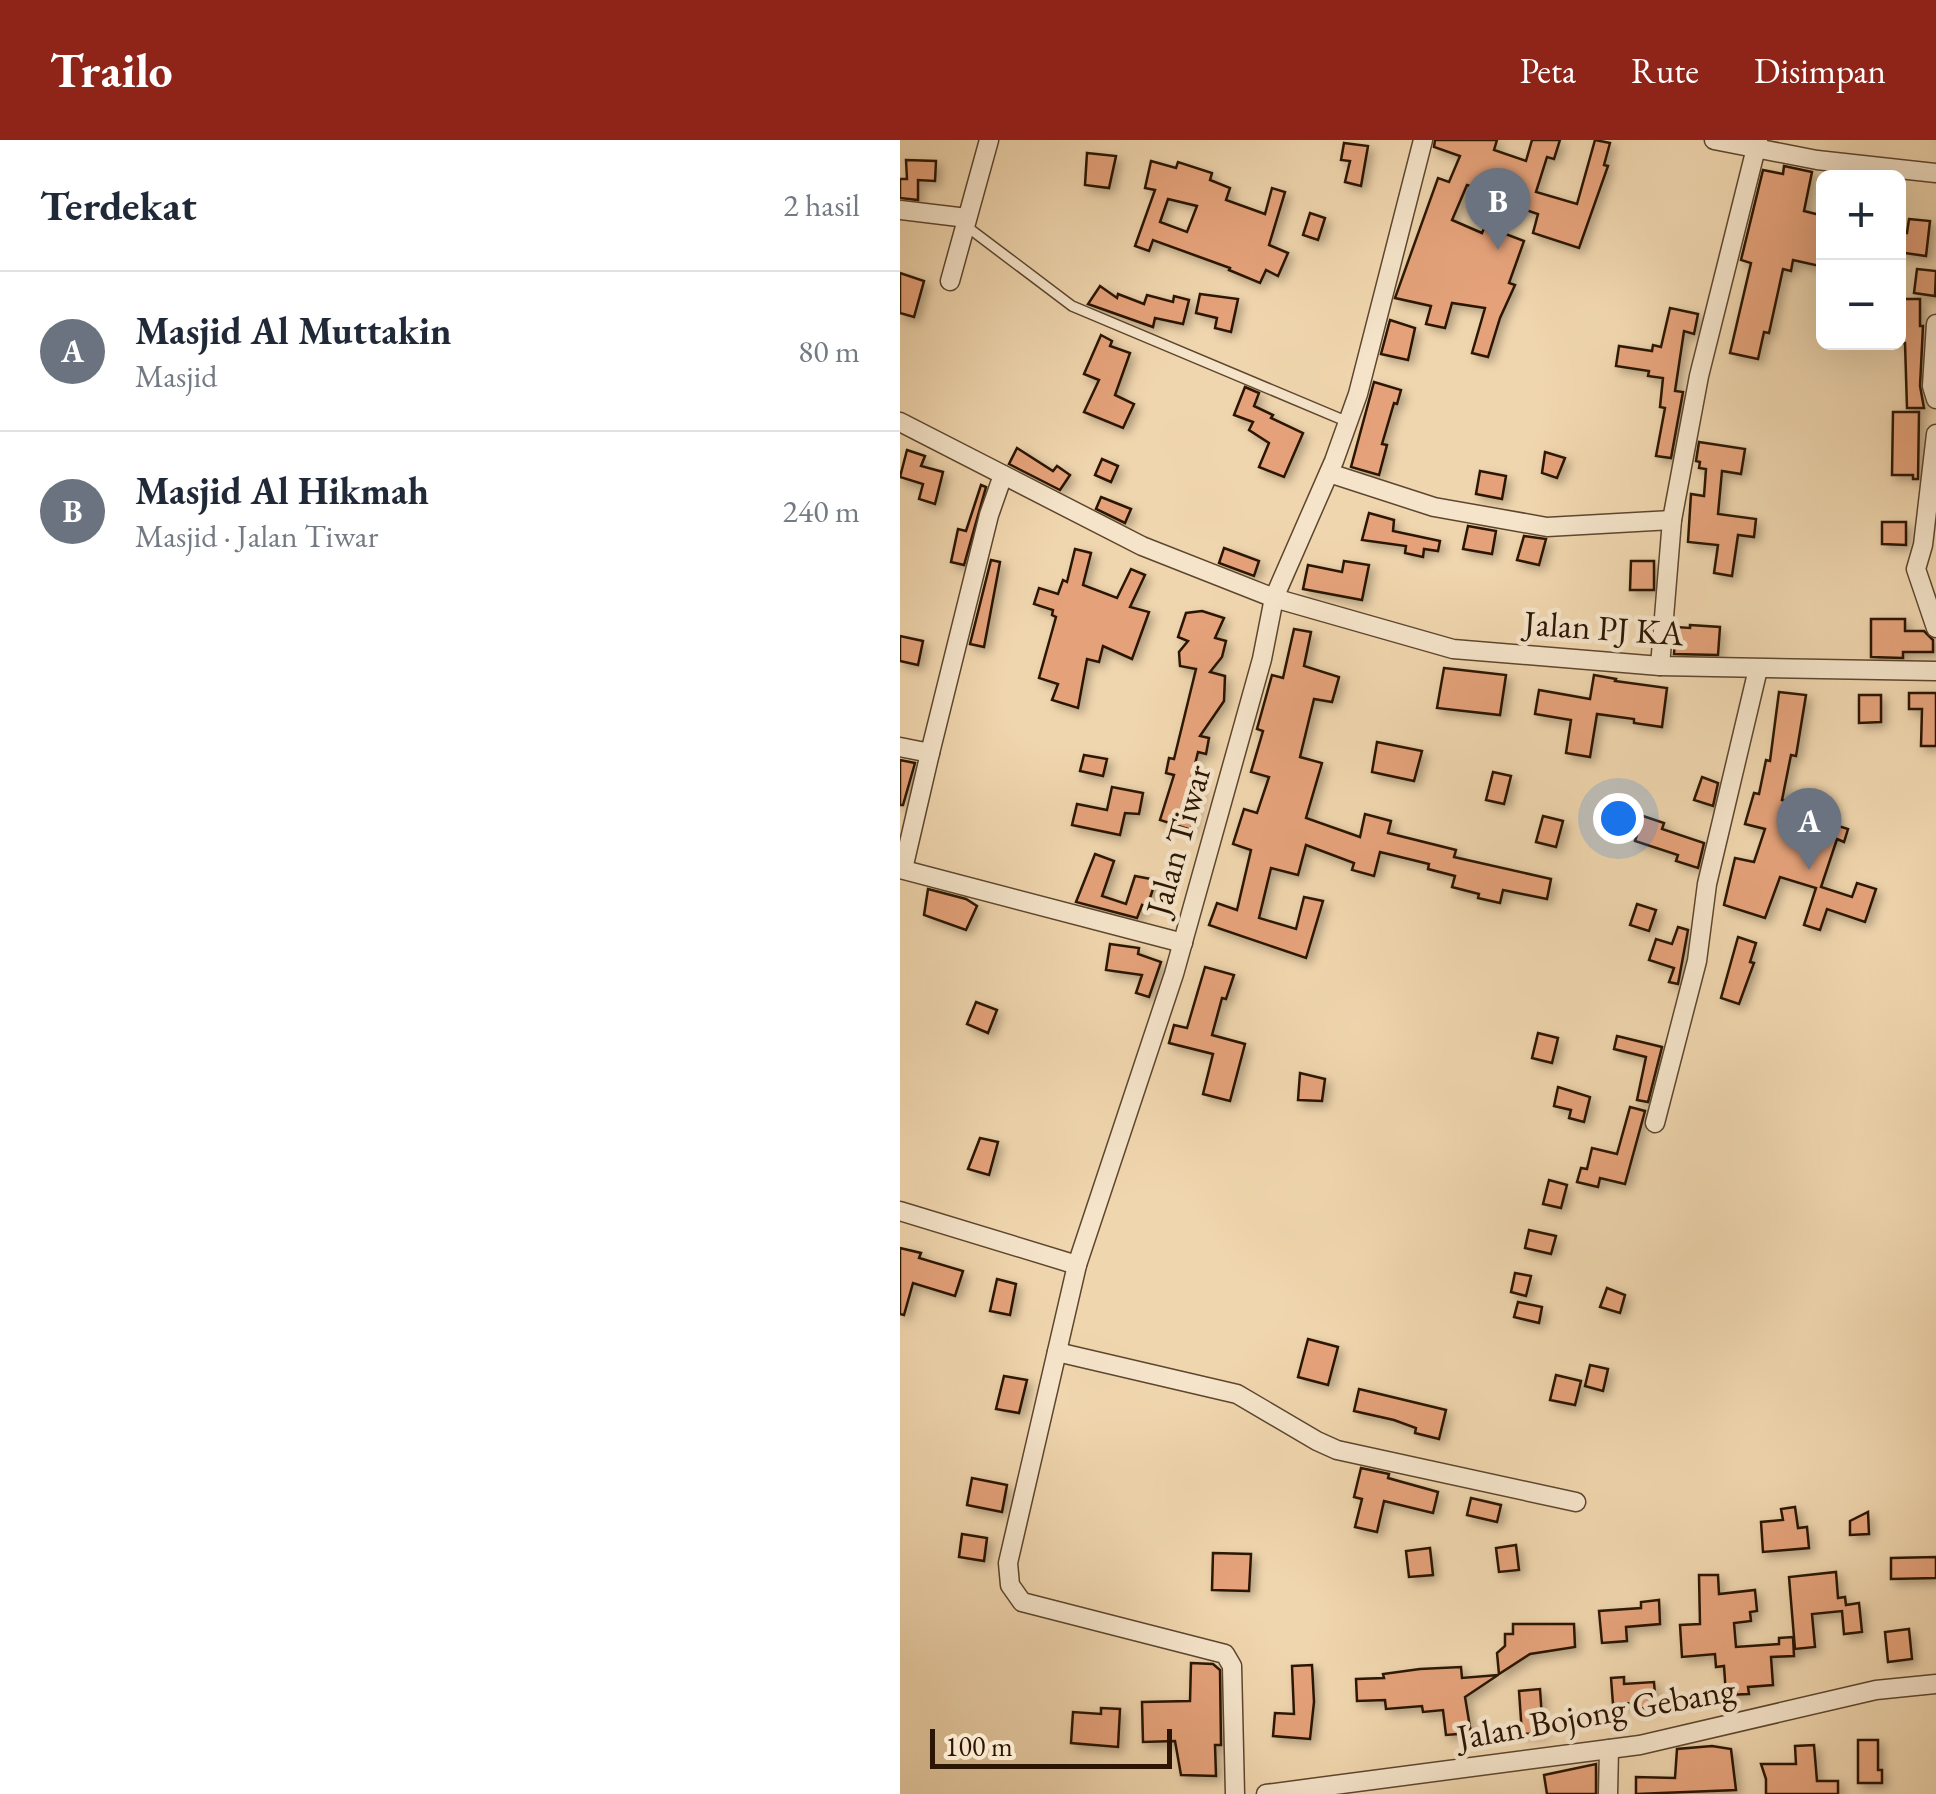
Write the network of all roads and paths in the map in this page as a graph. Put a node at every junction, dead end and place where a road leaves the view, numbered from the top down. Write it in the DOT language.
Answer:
graph roads {
  1 [pos="990,140"];
  2 [pos="1423,140"];
  3 [pos="1714,140"];
  4 [pos="1756,144"];
  5 [pos="1936,173"];
  6 [pos="900,210"];
  7 [pos="966,222"];
  8 [pos="950,280"];
  9 [pos="1936,324"];
  10 [pos="1936,398"];
  11 [pos="900,422"];
  12 [pos="1348,422"];
  13 [pos="1936,434"];
  14 [pos="1329,472"];
  15 [pos="1004,475"];
  16 [pos="1672,520"];
  17 [pos="1274,598"];
  18 [pos="1936,628"];
  19 [pos="1660,666"];
  20 [pos="1758,669"];
  21 [pos="1936,671"];
  22 [pos="900,747"];
  23 [pos="930,754"];
  24 [pos="901,869"];
  25 [pos="1183,943"];
  26 [pos="1655,1123"];
  27 [pos="900,1211"];
  28 [pos="1077,1265"];
  29 [pos="1057,1352"];
  30 [pos="1576,1502"];
  31 [pos="1936,1684"];
  32 [pos="1609,1750"];
  33 [pos="1235,1794"];
  34 [pos="1266,1794"];
  35 [pos="1608,1794"];
  1 -- 7 [label="street"];
  2 -- 12 [label="street, Jalan Tiwar"];
  3 -- 4 [label="street"];
  4 -- 5 [label="street"];
  4 -- 16 [label="street"];
  6 -- 7 [label="street"];
  7 -- 8 [label="street"];
  7 -- 12 [label="lane"];
  9 -- 10 [label="street"];
  11 -- 15 [label="street, Jalan PJ KA"];
  12 -- 14 [label="street, Jalan Tiwar"];
  13 -- 18 [label="street"];
  14 -- 16 [label="street"];
  14 -- 17 [label="street, Jalan Tiwar"];
  15 -- 17 [label="street, Jalan PJ KA"];
  15 -- 23 [label="street"];
  16 -- 19 [label="street"];
  17 -- 19 [label="street, Jalan PJ KA"];
  17 -- 25 [label="street, Jalan Tiwar"];
  19 -- 20 [label="street, Jalan PJ KA"];
  20 -- 21 [label="street, Jalan PJ KA"];
  20 -- 26 [label="street"];
  22 -- 23 [label="street"];
  23 -- 24 [label="street"];
  24 -- 25 [label="street"];
  25 -- 28 [label="street, Jalan Tiwar"];
  27 -- 28 [label="street"];
  28 -- 29 [label="street, Jalan Tiwar"];
  29 -- 30 [label="street"];
  29 -- 33 [label="street, Jalan Tiwar"];
  31 -- 32 [label="street, Jalan Bojong Gebang"];
  32 -- 34 [label="street, Jalan Bojong Gebang"];
  32 -- 35 [label="street"];
}
